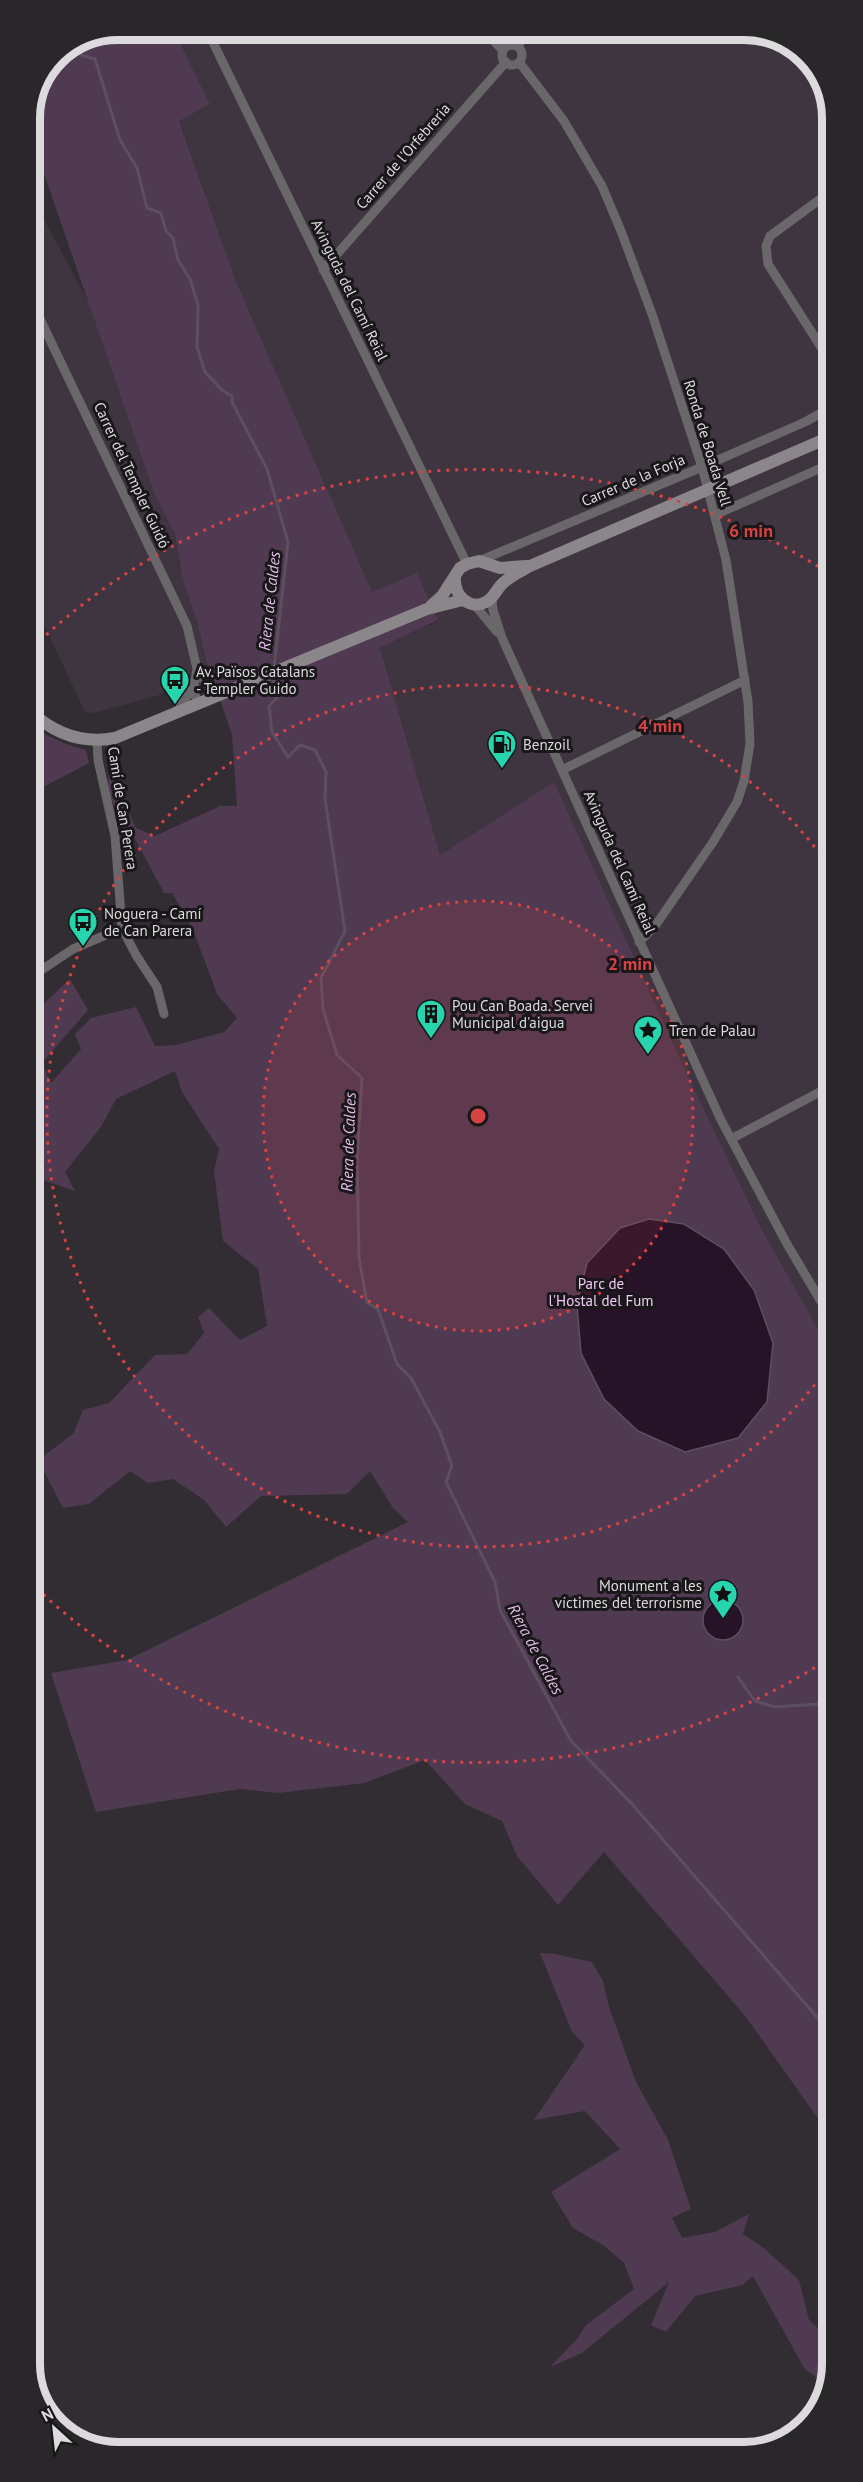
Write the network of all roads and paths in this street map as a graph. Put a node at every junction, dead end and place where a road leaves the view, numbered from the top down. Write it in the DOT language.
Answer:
graph roads {
  1 [pos="212,40"];
  2 [pos="494,41"];
  3 [pos="522,41"];
  4 [pos="518,46"];
  5 [pos="503,51"];
  6 [pos="506,62"];
  7 [pos="519,62"];
  8 [pos="822,198"];
  9 [pos="323,270"];
  10 [pos="40,319"];
  11 [pos="822,348"];
  12 [pos="822,413"];
  13 [pos="822,440"];
  14 [pos="702,467"];
  15 [pos="822,468"];
  16 [pos="715,515"];
  17 [pos="466,564"];
  18 [pos="485,564"];
  19 [pos="530,566"];
  20 [pos="455,578"];
  21 [pos="495,594"];
  22 [pos="468,602"];
  23 [pos="427,609"];
  24 [pos="502,638"];
  25 [pos="197,669"];
  26 [pos="745,680"];
  27 [pos="194,687"];
  28 [pos="215,698"];
  29 [pos="200,705"];
  30 [pos="172,716"];
  31 [pos="40,719"];
  32 [pos="97,741"];
  33 [pos="562,770"];
  34 [pos="122,928"];
  35 [pos="639,942"];
  36 [pos="40,971"];
  37 [pos="164,1014"];
  38 [pos="822,1091"];
  39 [pos="732,1139"];
  40 [pos="822,1303"];
  1 -- 9 [label="street, Avinguda del Camí Reial"];
  2 -- 5 [label="street"];
  3 -- 4 [label="street"];
  4 -- 5 [label="street"];
  4 -- 7 [label="street"];
  5 -- 6 [label="street"];
  6 -- 7 [label="street"];
  6 -- 9 [label="street, Carrer de l'Orfebreria"];
  7 -- 14 [label="street, Ronda de Boada Vell"];
  8 -- 11 [label="street"];
  9 -- 17 [label="street, Avinguda del Camí Reial"];
  10 -- 25 [label="street, Carrer del Templer Guidó"];
  12 -- 14 [label="street, Carrer de la Forja"];
  13 -- 19 [label="main road"];
  14 -- 16 [label="street, Ronda de Boada Vell"];
  14 -- 18 [label="street, Carrer de la Forja"];
  15 -- 16 [label="street"];
  16 -- 26 [label="street, Ronda de Boada Vell"];
  17 -- 18 [label="main road"];
  17 -- 20 [label="main road"];
  18 -- 19 [label="main road"];
  18 -- 21 [label="main road"];
  19 -- 21 [label="main road"];
  20 -- 22 [label="main road"];
  20 -- 23 [label="main road"];
  21 -- 22 [label="main road"];
  21 -- 24 [label="street, Avinguda del Camí Reial"];
  22 -- 23 [label="main road"];
  22 -- 24 [label="street, Avinguda del Camí Reial"];
  23 -- 28 [label="main road"];
  24 -- 33 [label="street, Avinguda del Camí Reial"];
  25 -- 27 [label="street, Carrer del Templer Guidó"];
  25 -- 28 [label="street, Carrer del Templer Guidó"];
  26 -- 33 [label="street"];
  26 -- 35 [label="street, Ronda de Boada Vell"];
  27 -- 29 [label="street, Carrer del Templer Guidó"];
  27 -- 30 [label="street, Carrer del Templer Guidó"];
  28 -- 29 [label="main road"];
  29 -- 30 [label="main road"];
  30 -- 32 [label="main road"];
  31 -- 32 [label="main road"];
  32 -- 34 [label="street, Camí de Can Perera"];
  33 -- 35 [label="street, Avinguda del Camí Reial"];
  34 -- 36 [label="street"];
  34 -- 37 [label="street, Camí de Can Perera"];
  35 -- 39 [label="street, Avinguda del Camí Reial"];
  38 -- 39 [label="street"];
  39 -- 40 [label="street, Avinguda del Camí Reial"];
}
